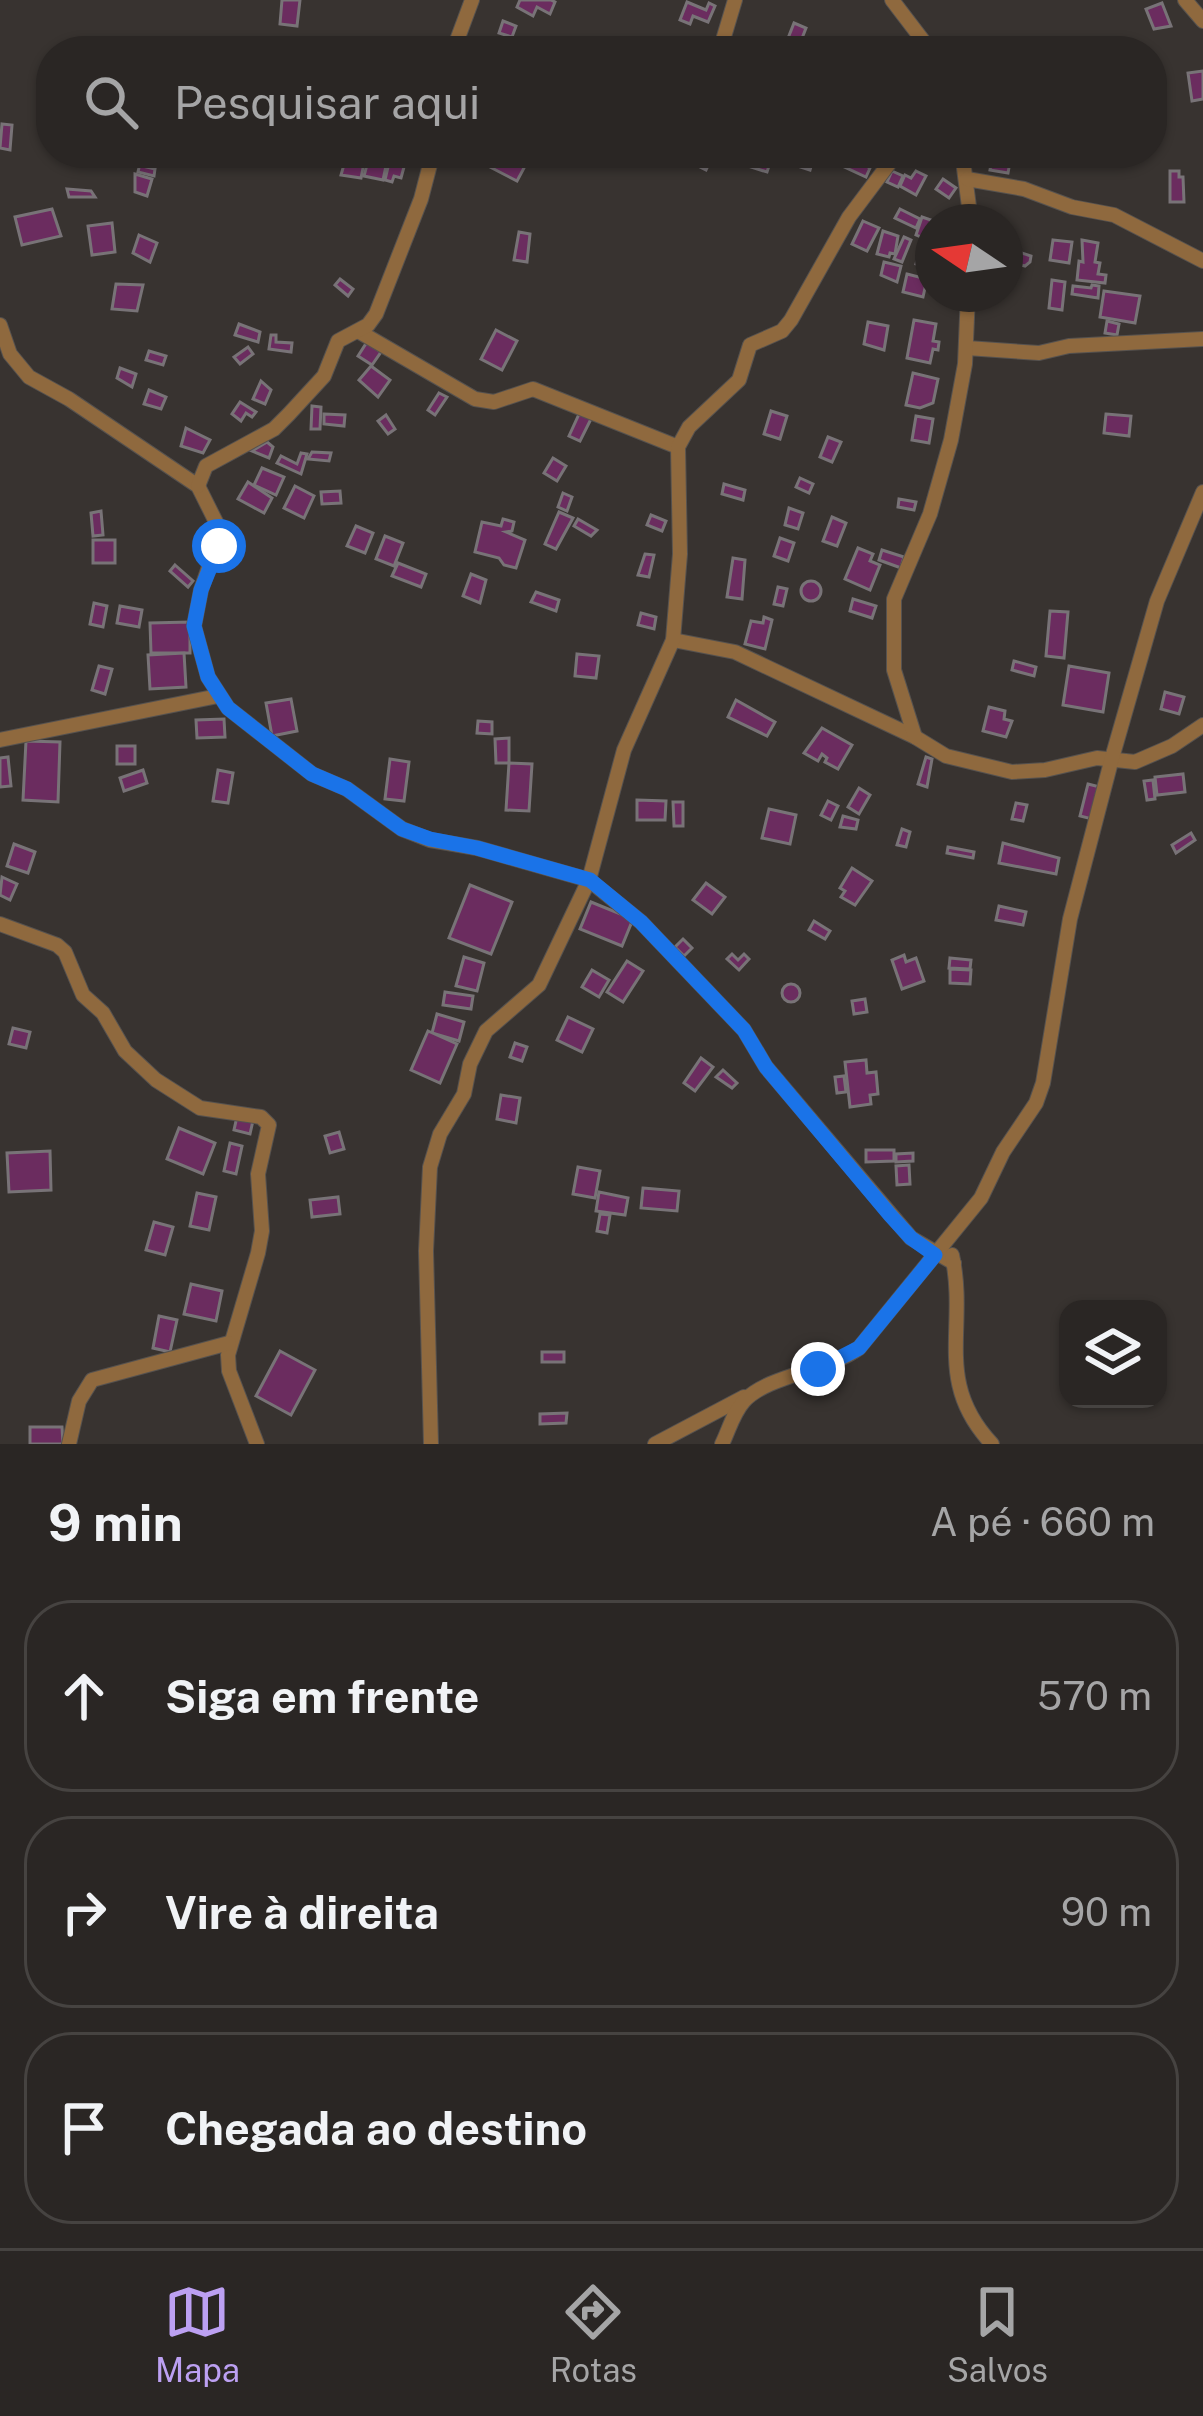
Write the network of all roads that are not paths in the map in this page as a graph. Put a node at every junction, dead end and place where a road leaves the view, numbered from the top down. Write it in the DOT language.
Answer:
graph roads {
  1 [pos="472,0"];
  2 [pos="735,0"];
  3 [pos="892,0"];
  4 [pos="1185,0"];
  5 [pos="1203,21"];
  6 [pos="459,36"];
  7 [pos="724,36"];
  8 [pos="920,36"];
  9 [pos="430,168"];
  10 [pos="886,168"];
  11 [pos="965,168"];
  12 [pos="967,178"];
  13 [pos="969,204"];
  14 [pos="1203,261"];
  15 [pos="968,312"];
  16 [pos="0,326"];
  17 [pos="358,331"];
  18 [pos="1203,339"];
  19 [pos="967,348"];
  20 [pos="678,447"];
  21 [pos="198,486"];
  22 [pos="1203,492"];
  23 [pos="673,640"];
  24 [pos="218,696"];
  25 [pos="1203,725"];
  26 [pos="916,737"];
  27 [pos="0,740"];
  28 [pos="1112,758"];
  29 [pos="590,880"];
  30 [pos="0,924"];
  31 [pos="948,1239"];
  32 [pos="935,1255"];
  33 [pos="954,1263"];
  34 [pos="229,1343"];
  35 [pos="749,1395"];
  36 [pos="69,1444"];
  37 [pos="257,1444"];
  38 [pos="431,1444"];
  39 [pos="656,1444"];
  40 [pos="722,1444"];
  41 [pos="992,1444"];
  1 -- 6 [label="street"];
  2 -- 7 [label="street"];
  3 -- 8 [label="street"];
  4 -- 5 [label="street"];
  9 -- 17 [label="street"];
  10 -- 20 [label="street"];
  11 -- 12 [label="street"];
  12 -- 13 [label="street"];
  12 -- 14 [label="street"];
  15 -- 19 [label="street"];
  16 -- 21 [label="street"];
  17 -- 20 [label="street"];
  17 -- 21 [label="street"];
  18 -- 19 [label="street"];
  19 -- 26 [label="street"];
  20 -- 23 [label="street"];
  21 -- 24 [label="street"];
  22 -- 28 [label="street"];
  23 -- 26 [label="street"];
  23 -- 29 [label="street"];
  24 -- 27 [label="street"];
  24 -- 29 [label="street"];
  25 -- 28 [label="street"];
  26 -- 28 [label="street"];
  28 -- 31 [label="street"];
  29 -- 32 [label="street"];
  29 -- 38 [label="street"];
  30 -- 34 [label="street"];
  31 -- 32 [label="street"];
  31 -- 33 [label="street"];
  32 -- 33 [label="street"];
  32 -- 35 [label="street"];
  33 -- 41 [label="street"];
  34 -- 36 [label="street"];
  34 -- 37 [label="street"];
  35 -- 39 [label="street"];
  35 -- 40 [label="street"];
}
